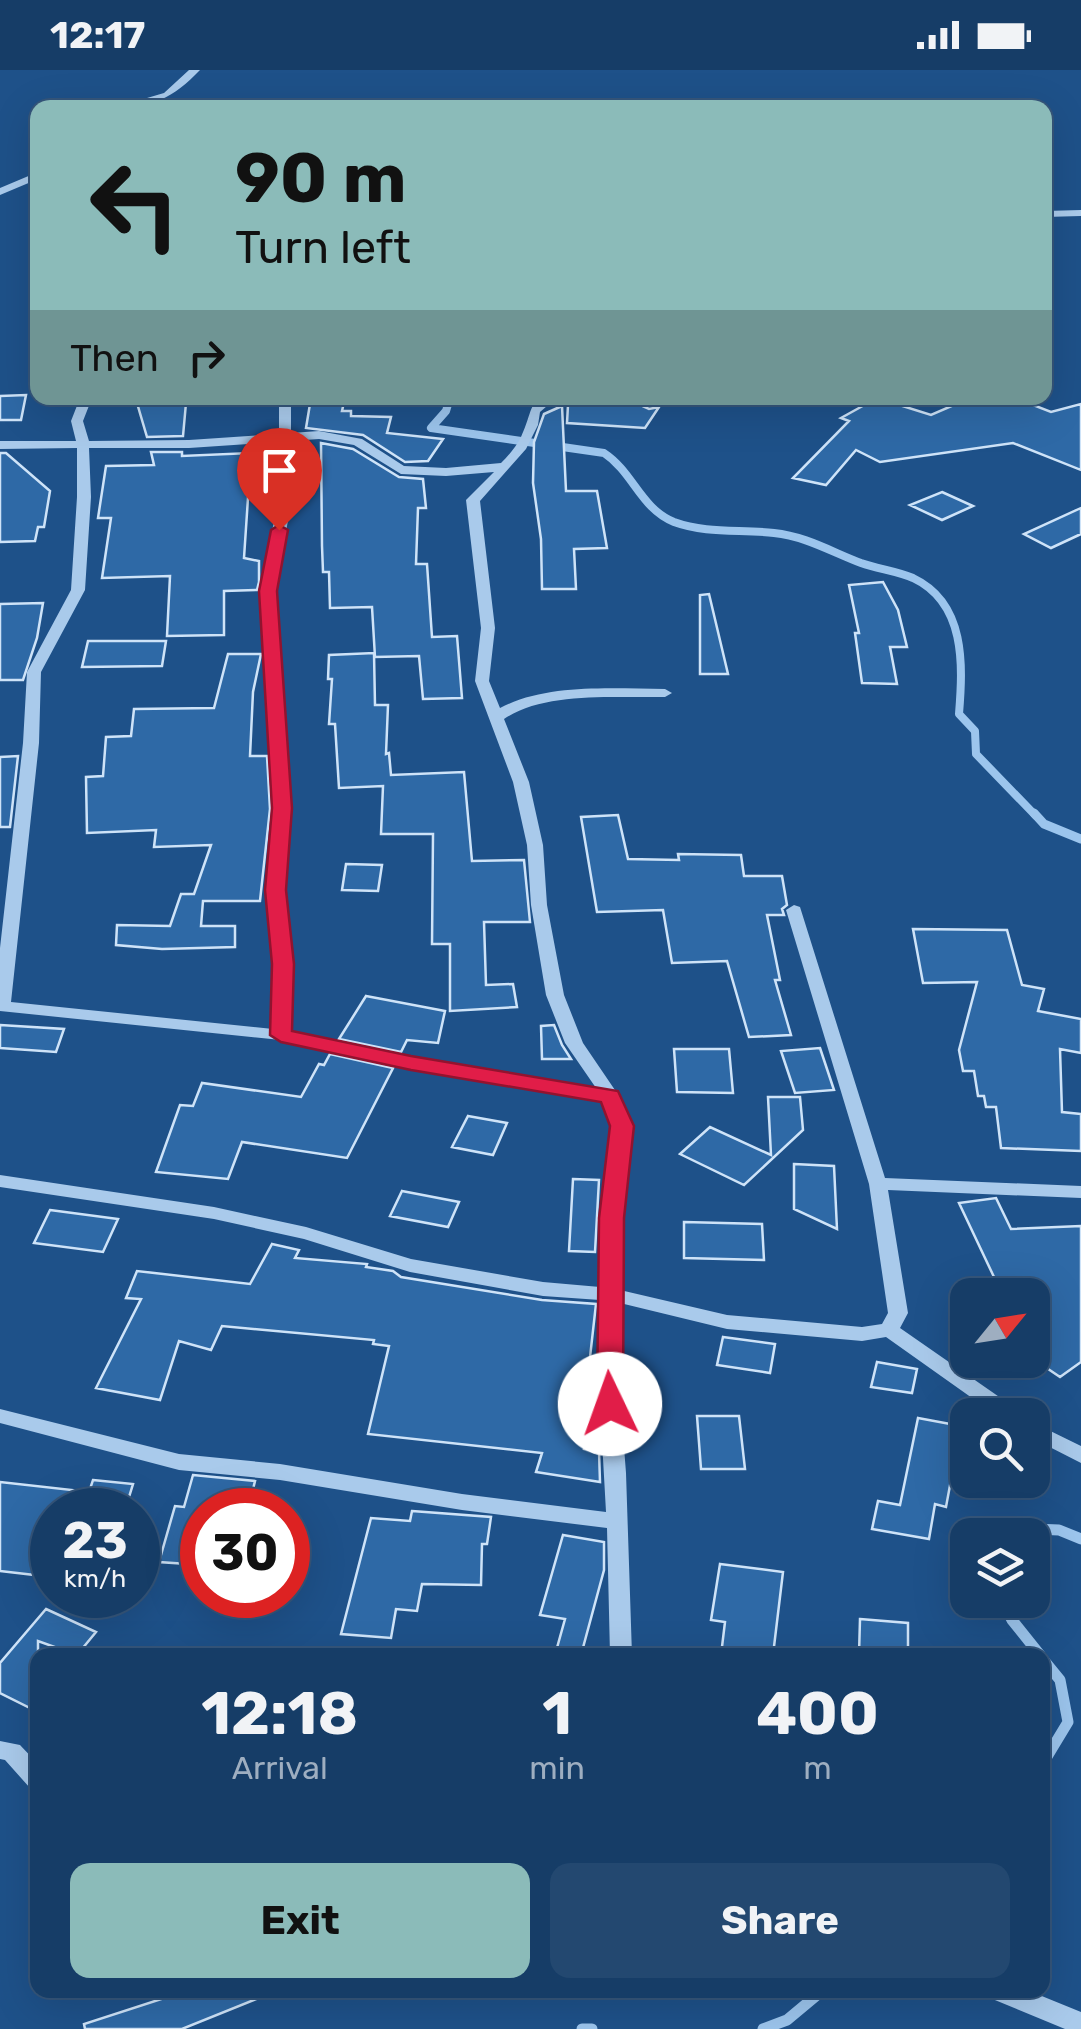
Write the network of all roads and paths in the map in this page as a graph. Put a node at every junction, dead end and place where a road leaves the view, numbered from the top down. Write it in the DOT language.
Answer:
graph roads {
  1 [pos="195,70"];
  2 [pos="148,100"];
  3 [pos="30,179"];
  4 [pos="0,192"];
  5 [pos="1081,213"];
  6 [pos="1052,214"];
  7 [pos="83,405"];
  8 [pos="285,405"];
  9 [pos="541,405"];
  10 [pos="283,436"];
  11 [pos="84,443"];
  12 [pos="0,445"];
  13 [pos="504,467"];
  14 [pos="665,692"];
  15 [pos="496,718"];
  16 [pos="794,910"];
  17 [pos="1,1006"];
  18 [pos="281,1035"];
  19 [pos="610,1096"];
  20 [pos="0,1181"];
  21 [pos="878,1184"];
  22 [pos="1081,1192"];
  23 [pos="610,1294"];
  24 [pos="890,1330"];
  25 [pos="988,1398"];
  26 [pos="0,1416"];
  27 [pos="1050,1439"];
  28 [pos="1081,1455"];
  29 [pos="618,1521"];
  30 [pos="620,1648"];
  31 [pos="0,1750"];
  32 [pos="30,1772"];
  33 [pos="1018,1998"];
  34 [pos="1081,2024"];
  1 -- 2 [label="street"];
  3 -- 4 [label="street"];
  5 -- 6 [label="street"];
  7 -- 11 [label="street"];
  8 -- 10 [label="street"];
  9 -- 13 [label="street"];
  10 -- 11 [label="street"];
  10 -- 13 [label="street"];
  10 -- 18 [label="street"];
  11 -- 12 [label="street"];
  11 -- 17 [label="street"];
  13 -- 15 [label="street"];
  14 -- 15 [label="street"];
  15 -- 19 [label="street"];
  16 -- 21 [label="street"];
  17 -- 18 [label="street"];
  18 -- 19 [label="street"];
  19 -- 23 [label="street"];
  20 -- 23 [label="street"];
  21 -- 22 [label="street"];
  21 -- 24 [label="street"];
  23 -- 24 [label="street"];
  23 -- 29 [label="street"];
  24 -- 25 [label="street"];
  26 -- 29 [label="street"];
  27 -- 28 [label="street"];
  29 -- 30 [label="street"];
  31 -- 32 [label="street"];
  33 -- 34 [label="street"];
}
